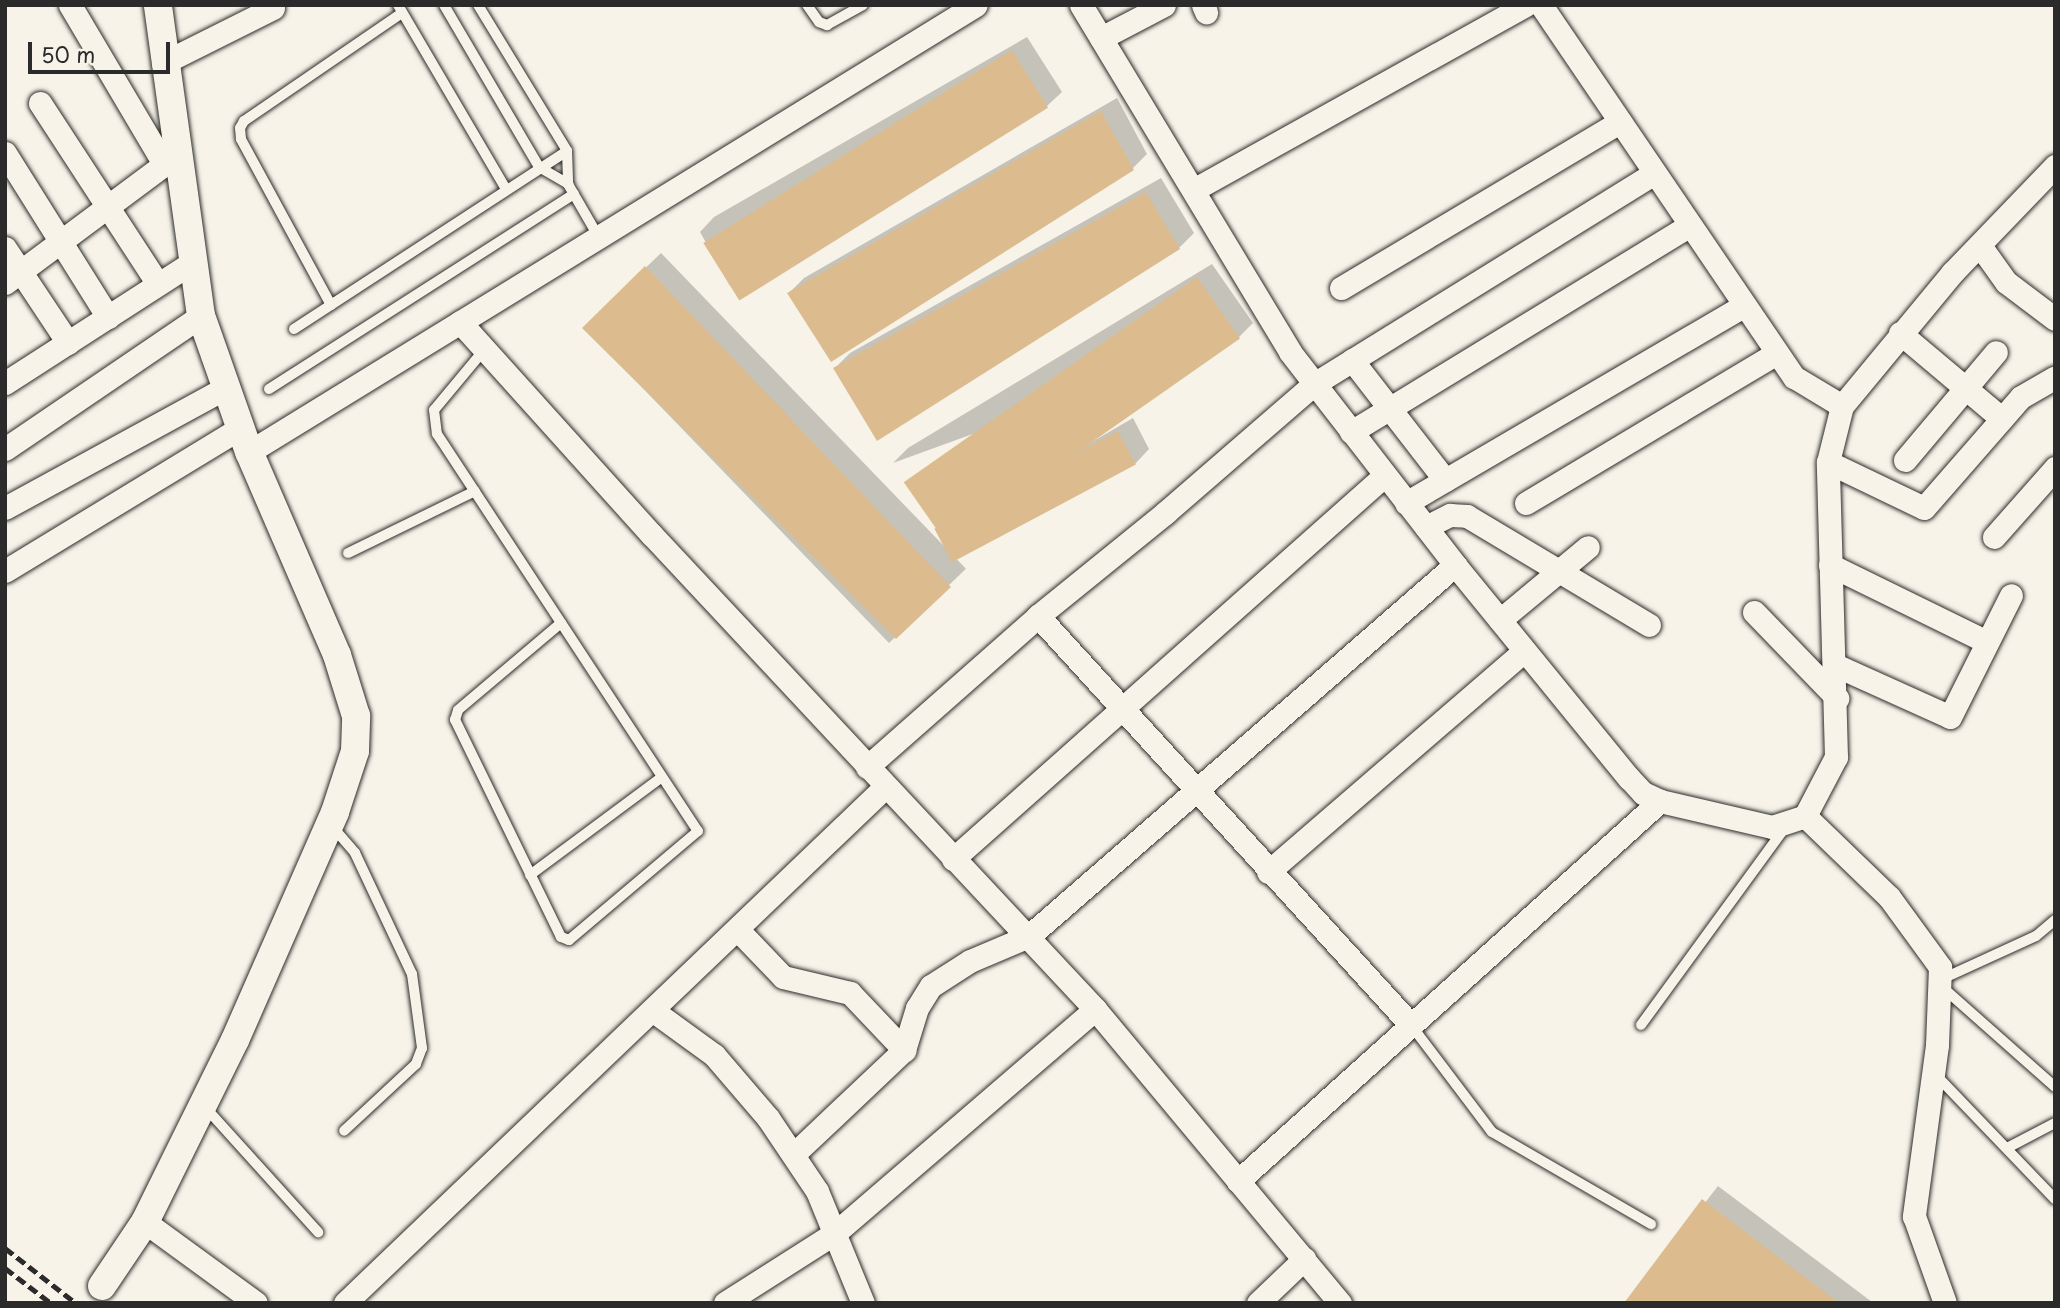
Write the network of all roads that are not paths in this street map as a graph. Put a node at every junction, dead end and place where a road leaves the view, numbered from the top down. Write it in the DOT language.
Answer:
graph roads {
  1 [pos="70,5"];
  2 [pos="158,5"];
  3 [pos="444,5"];
  4 [pos="478,5"];
  5 [pos="807,5"];
  6 [pos="863,5"];
  7 [pos="976,5"];
  8 [pos="1081,5"];
  9 [pos="1164,5"];
  10 [pos="1526,5"];
  11 [pos="1541,5"];
  12 [pos="273,8"];
  13 [pos="400,9"];
  14 [pos="1101,38"];
  15 [pos="163,63"];
  16 [pos="40,103"];
  17 [pos="1620,122"];
  18 [pos="567,151"];
  19 [pos="5,153"];
  20 [pos="171,159"];
  21 [pos="2055,166"];
  22 [pos="538,167"];
  23 [pos="1654,173"];
  24 [pos="506,189"];
  25 [pos="571,189"];
  26 [pos="1195,189"];
  27 [pos="107,208"];
  28 [pos="1689,226"];
  29 [pos="598,236"];
  30 [pos="62,242"];
  31 [pos="1981,247"];
  32 [pos="5,248"];
  33 [pos="194,261"];
  34 [pos="13,277"];
  35 [pos="158,284"];
  36 [pos="1341,288"];
  37 [pos="331,305"];
  38 [pos="1743,306"];
  39 [pos="201,316"];
  40 [pos="108,317"];
  41 [pos="2055,319"];
  42 [pos="460,322"];
  43 [pos="294,329"];
  44 [pos="1900,334"];
  45 [pos="68,343"];
  46 [pos="484,350"];
  47 [pos="1996,352"];
  48 [pos="1777,353"];
  49 [pos="1352,360"];
  50 [pos="9,373"];
  51 [pos="2055,377"];
  52 [pos="1314,384"];
  53 [pos="225,388"];
  54 [pos="269,389"];
  55 [pos="1966,389"];
  56 [pos="1842,406"];
  57 [pos="1390,408"];
  58 [pos="2002,419"];
  59 [pos="1352,432"];
  60 [pos="244,440"];
  61 [pos="5,449"];
  62 [pos="1905,460"];
  63 [pos="1828,462"];
  64 [pos="2055,468"];
  65 [pos="1385,475"];
  66 [pos="1445,480"];
  67 [pos="475,491"];
  68 [pos="1406,502"];
  69 [pos="1526,503"];
  70 [pos="5,508"];
  71 [pos="1426,527"];
  72 [pos="1994,537"];
  73 [pos="1588,547"];
  74 [pos="348,553"];
  75 [pos="1455,565"];
  76 [pos="1830,565"];
  77 [pos="5,571"];
  78 [pos="1559,571"];
  79 [pos="2011,595"];
  80 [pos="1754,612"];
  81 [pos="1038,616"];
  82 [pos="1500,620"];
  83 [pos="561,623"];
  84 [pos="1649,625"];
  85 [pos="1987,642"];
  86 [pos="1524,650"];
  87 [pos="1835,666"];
  88 [pos="1836,698"];
  89 [pos="1122,709"];
  90 [pos="867,767"];
  91 [pos="662,778"];
  92 [pos="885,787"];
  93 [pos="1198,790"];
  94 [pos="1660,801"];
  95 [pos="1796,821"];
  96 [pos="330,824"];
  97 [pos="953,859"];
  98 [pos="1268,872"];
  99 [pos="530,875"];
  100 [pos="2055,920"];
  101 [pos="737,929"];
  102 [pos="1029,936"];
  103 [pos="1942,982"];
  104 [pos="1096,1009"];
  105 [pos="652,1010"];
  106 [pos="1641,1025"];
  107 [pos="1411,1026"];
  108 [pos="904,1050"];
  109 [pos="1934,1072"];
  110 [pos="2055,1087"];
  111 [pos="203,1104"];
  112 [pos="2055,1123"];
  113 [pos="344,1130"];
  114 [pos="2009,1147"];
  115 [pos="794,1154"];
  116 [pos="1238,1181"];
  117 [pos="2055,1199"];
  118 [pos="145,1223"];
  119 [pos="1651,1224"];
  120 [pos="318,1232"];
  121 [pos="835,1233"];
  122 [pos="1304,1259"];
  123 [pos="103,1286"];
  124 [pos="256,1303"];
  125 [pos="345,1303"];
  126 [pos="725,1303"];
  127 [pos="863,1303"];
  128 [pos="1258,1303"];
  129 [pos="1340,1303"];
  130 [pos="1945,1303"];
  1 -- 20 [label="street"];
  2 -- 15 [label="street"];
  3 -- 22 [label="lane"];
  4 -- 18 [label="lane"];
  5 -- 6 [label="lane"];
  7 -- 29 [label="street"];
  8 -- 14 [label="street"];
  9 -- 14 [label="street"];
  10 -- 26 [label="street"];
  11 -- 17 [label="street"];
  12 -- 15 [label="street"];
  13 -- 24 [label="lane"];
  13 -- 37 [label="lane"];
  14 -- 26 [label="street"];
  15 -- 20 [label="street"];
  16 -- 27 [label="street"];
  17 -- 23 [label="street"];
  17 -- 36 [label="street"];
  18 -- 22 [label="lane"];
  18 -- 25 [label="lane"];
  19 -- 30 [label="street"];
  20 -- 27 [label="street"];
  20 -- 33 [label="street"];
  21 -- 31 [label="street"];
  22 -- 24 [label="lane"];
  22 -- 25 [label="lane"];
  23 -- 28 [label="street"];
  23 -- 49 [label="street"];
  24 -- 37 [label="lane"];
  25 -- 29 [label="lane"];
  25 -- 54 [label="lane"];
  26 -- 52 [label="street"];
  27 -- 30 [label="street"];
  27 -- 35 [label="street"];
  28 -- 38 [label="street"];
  28 -- 57 [label="street"];
  29 -- 42 [label="street"];
  30 -- 34 [label="street"];
  30 -- 40 [label="street"];
  31 -- 41 [label="street"];
  31 -- 44 [label="street"];
  32 -- 34 [label="street"];
  33 -- 35 [label="street"];
  33 -- 39 [label="street"];
  34 -- 45 [label="street"];
  35 -- 40 [label="street"];
  37 -- 43 [label="lane"];
  38 -- 48 [label="street"];
  38 -- 66 [label="street"];
  39 -- 53 [label="street"];
  39 -- 61 [label="street"];
  40 -- 45 [label="street"];
  42 -- 46 [label="street"];
  42 -- 60 [label="street"];
  44 -- 55 [label="street"];
  44 -- 56 [label="street"];
  45 -- 50 [label="street"];
  46 -- 67 [label="lane"];
  46 -- 90 [label="street"];
  47 -- 55 [label="street"];
  48 -- 56 [label="street"];
  48 -- 69 [label="street"];
  49 -- 52 [label="street"];
  49 -- 57 [label="street"];
  51 -- 58 [label="street"];
  52 -- 59 [label="street"];
  52 -- 81 [label="street"];
  53 -- 60 [label="street"];
  53 -- 70 [label="street"];
  55 -- 58 [label="street"];
  55 -- 62 [label="street"];
  56 -- 63 [label="street"];
  57 -- 59 [label="street"];
  57 -- 66 [label="street"];
  58 -- 63 [label="street"];
  59 -- 65 [label="street"];
  60 -- 77 [label="street"];
  60 -- 96 [label="street"];
  63 -- 76 [label="street"];
  64 -- 72 [label="street"];
  65 -- 68 [label="street"];
  65 -- 89 [label="street"];
  66 -- 68 [label="street"];
  67 -- 74 [label="lane"];
  67 -- 83 [label="lane"];
  68 -- 71 [label="street"];
  71 -- 75 [label="street"];
  71 -- 78 [label="street"];
  73 -- 78 [label="street"];
  75 -- 82 [label="street"];
  75 -- 93 [label="street"];
  76 -- 85 [label="street"];
  76 -- 87 [label="street"];
  78 -- 82 [label="street"];
  78 -- 84 [label="street"];
  79 -- 85 [label="street"];
  80 -- 88 [label="street"];
  81 -- 89 [label="street"];
  81 -- 90 [label="street"];
  82 -- 86 [label="street"];
  83 -- 91 [label="lane"];
  83 -- 99 [label="lane"];
  85 -- 87 [label="street"];
  86 -- 94 [label="street"];
  86 -- 98 [label="street"];
  87 -- 88 [label="street"];
  88 -- 95 [label="street"];
  89 -- 93 [label="street"];
  89 -- 97 [label="street"];
  90 -- 92 [label="street"];
  91 -- 99 [label="lane"];
  91 -- 99 [label="lane"];
  92 -- 97 [label="street"];
  92 -- 101 [label="street"];
  93 -- 98 [label="street"];
  93 -- 102 [label="street"];
  94 -- 95 [label="street"];
  94 -- 107 [label="street"];
  95 -- 103 [label="street"];
  95 -- 106 [label="lane"];
  96 -- 111 [label="street"];
  96 -- 113 [label="lane"];
  97 -- 102 [label="street"];
  98 -- 107 [label="street"];
  100 -- 103 [label="lane"];
  101 -- 105 [label="street"];
  101 -- 108 [label="street"];
  102 -- 104 [label="street"];
  102 -- 108 [label="street"];
  103 -- 109 [label="street"];
  103 -- 110 [label="lane"];
  104 -- 116 [label="street"];
  104 -- 121 [label="street"];
  105 -- 115 [label="street"];
  105 -- 125 [label="street"];
  107 -- 116 [label="street"];
  107 -- 119 [label="lane"];
  108 -- 115 [label="street"];
  109 -- 114 [label="lane"];
  109 -- 130 [label="street"];
  111 -- 118 [label="street"];
  111 -- 120 [label="lane"];
  112 -- 114 [label="lane"];
  114 -- 117 [label="lane"];
  115 -- 121 [label="street"];
  116 -- 122 [label="street"];
  118 -- 123 [label="street"];
  118 -- 124 [label="street"];
  121 -- 126 [label="street"];
  121 -- 127 [label="street"];
  122 -- 128 [label="street"];
  122 -- 129 [label="street"];
}
